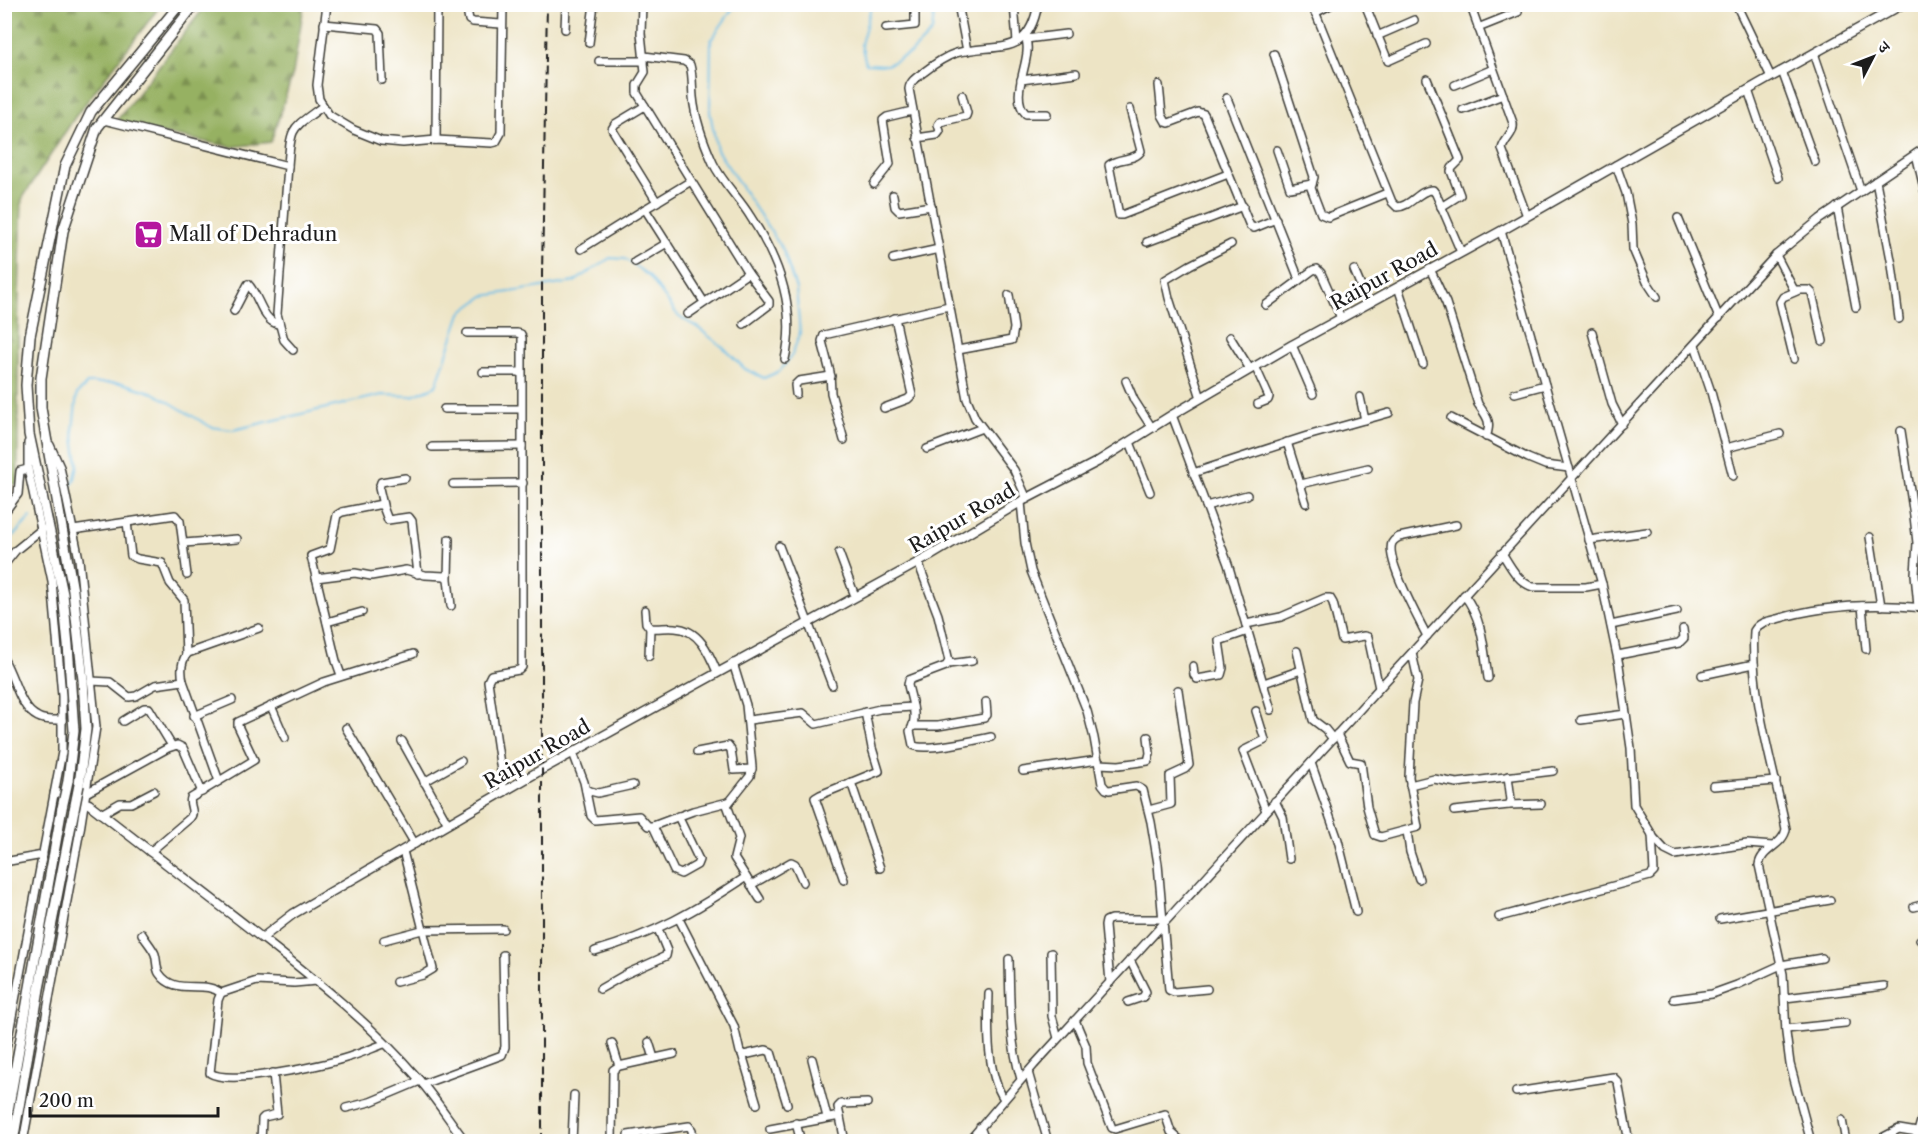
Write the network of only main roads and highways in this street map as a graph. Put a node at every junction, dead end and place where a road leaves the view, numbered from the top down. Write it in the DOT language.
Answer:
graph roads {
  1 [pos="180,4"];
  2 [pos="195,4"];
  3 [pos="1903,4"];
  4 [pos="55,792"];
  5 [pos="4,1133"];
  6 [pos="13,1142"];
  1 -- 5 [label="highway, bridge"];
  2 -- 6 [label="highway, bridge"];
  3 -- 4 [label="main road, Raipur Road"];
}
